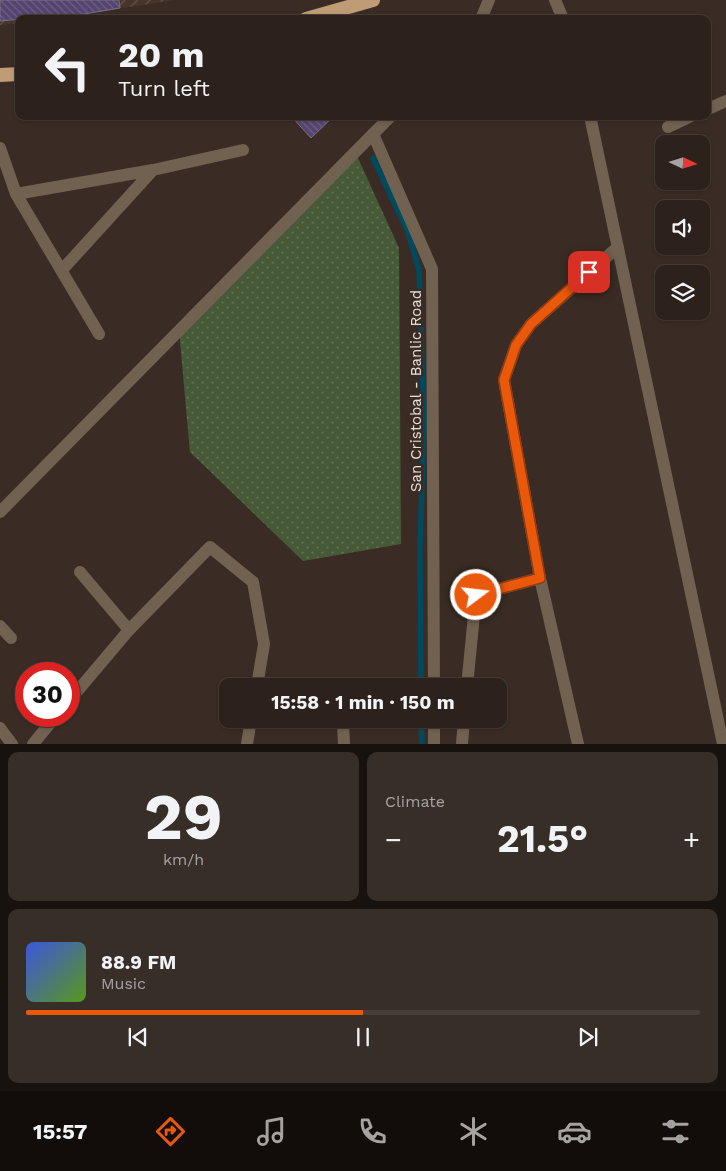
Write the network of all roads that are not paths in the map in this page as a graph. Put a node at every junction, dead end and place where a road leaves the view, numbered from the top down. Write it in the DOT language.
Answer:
graph roads {
  1 [pos="373,0"];
  2 [pos="489,0"];
  3 [pos="556,0"];
  4 [pos="320,15"];
  5 [pos="483,15"];
  6 [pos="562,15"];
  7 [pos="15,74"];
  8 [pos="0,76"];
  9 [pos="726,101"];
  10 [pos="711,108"];
  11 [pos="387,120"];
  12 [pos="591,120"];
  13 [pos="683,120"];
  14 [pos="668,127"];
  15 [pos="373,134"];
  16 [pos="0,148"];
  17 [pos="243,150"];
  18 [pos="153,170"];
  19 [pos="16,194"];
  20 [pos="618,247"];
  21 [pos="62,270"];
  22 [pos="99,334"];
  23 [pos="0,512"];
  24 [pos="80,572"];
  25 [pos="540,578"];
  26 [pos="0,626"];
  27 [pos="129,630"];
  28 [pos="11,638"];
  29 [pos="258,678"];
  30 [pos="434,678"];
  31 [pos="469,678"];
  32 [pos="80,688"];
  33 [pos="47,727"];
  34 [pos="0,728"];
  35 [pos="250,728"];
  36 [pos="343,728"];
  37 [pos="434,728"];
  38 [pos="463,728"];
  39 [pos="12,744"];
  40 [pos="33,744"];
  41 [pos="247,744"];
  42 [pos="344,744"];
  43 [pos="434,744"];
  44 [pos="462,744"];
  45 [pos="578,744"];
  46 [pos="723,744"];
  1 -- 4 [label="highway"];
  2 -- 5 [label="street"];
  3 -- 6 [label="street"];
  7 -- 8 [label="highway"];
  9 -- 10 [label="street"];
  11 -- 15 [label="street"];
  12 -- 20 [label="street"];
  13 -- 14 [label="street"];
  15 -- 23 [label="street"];
  15 -- 30 [label="street, San Cristobal - Banlic Road"];
  16 -- 19 [label="street"];
  17 -- 18 [label="street"];
  18 -- 19 [label="street"];
  18 -- 21 [label="street"];
  19 -- 21 [label="street"];
  20 -- 25 [label="street"];
  20 -- 46 [label="street"];
  21 -- 22 [label="street"];
  24 -- 27 [label="street"];
  25 -- 31 [label="street"];
  25 -- 45 [label="street"];
  26 -- 28 [label="street"];
  27 -- 29 [label="street"];
  27 -- 32 [label="street"];
  33 -- 40 [label="street"];
  34 -- 39 [label="street"];
  35 -- 41 [label="street"];
  36 -- 42 [label="street"];
  37 -- 43 [label="street"];
  38 -- 44 [label="street"];
}
